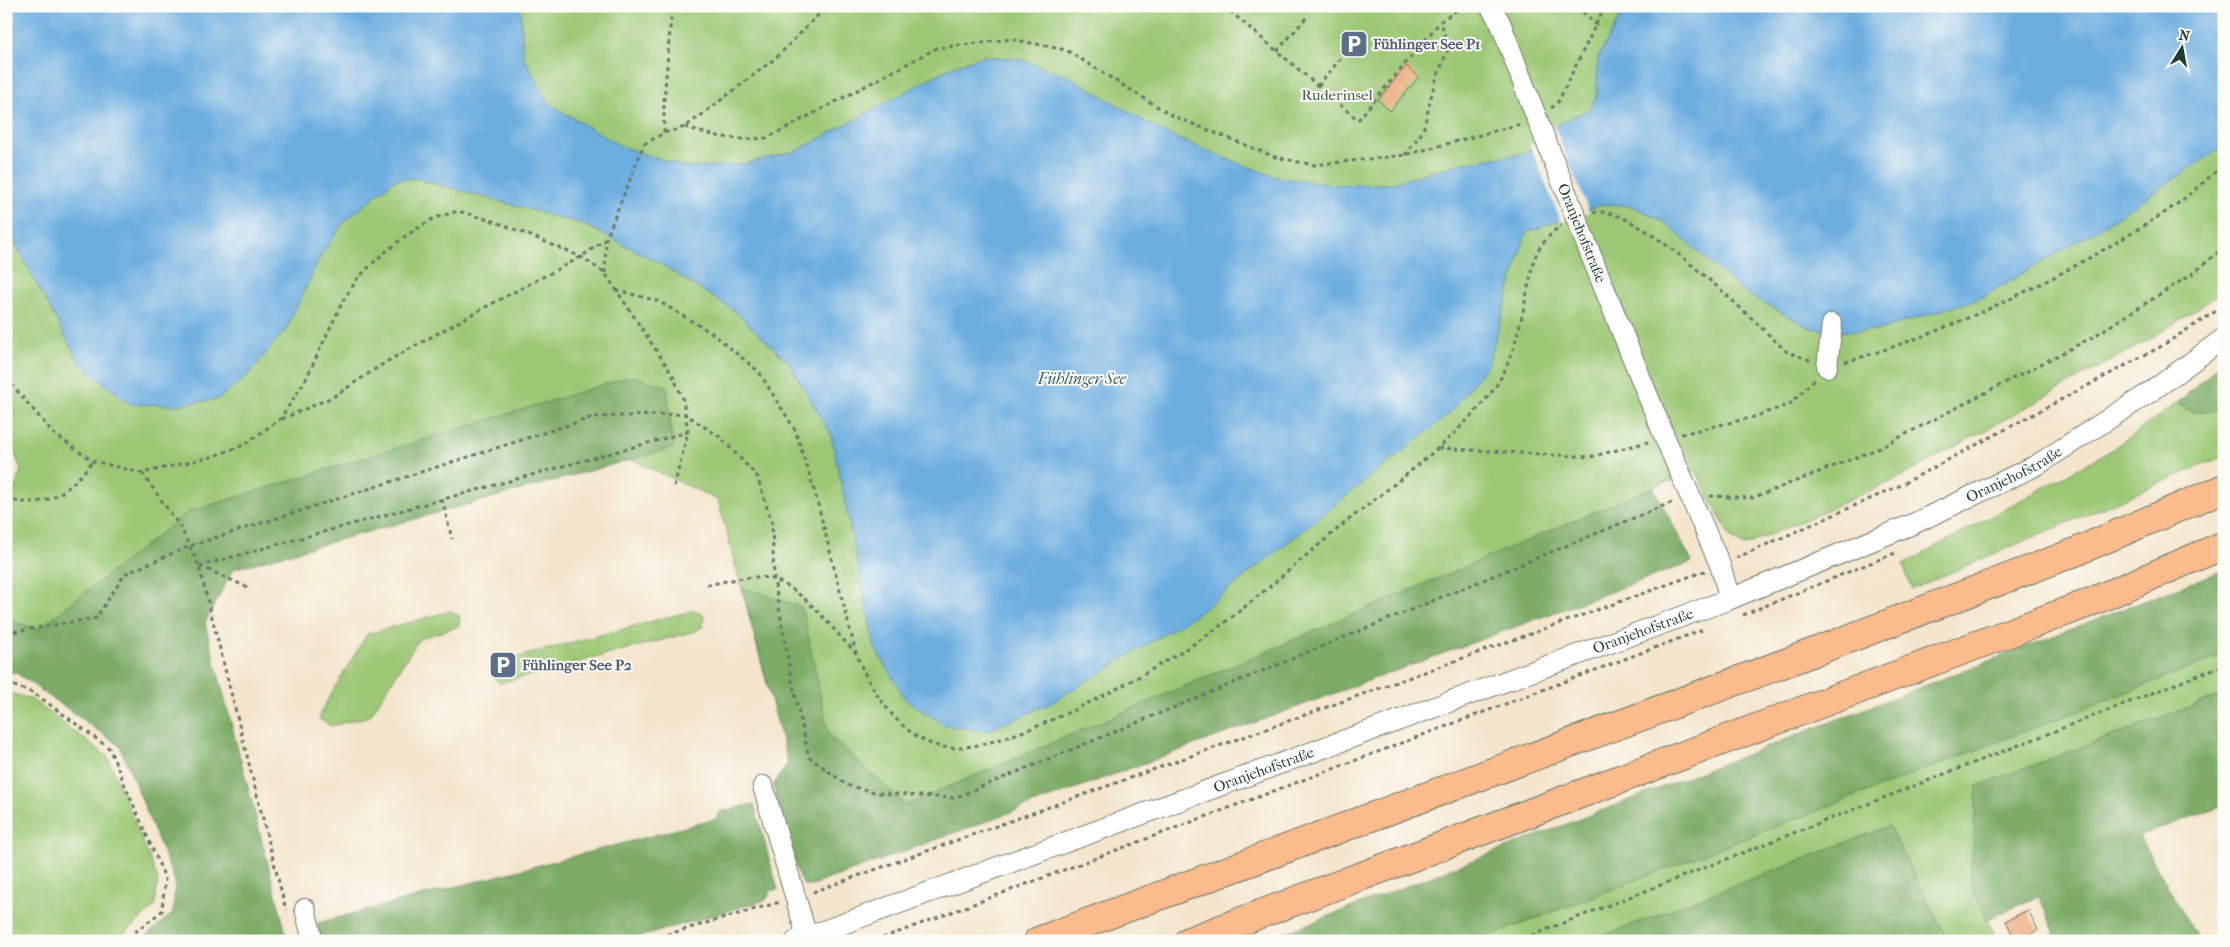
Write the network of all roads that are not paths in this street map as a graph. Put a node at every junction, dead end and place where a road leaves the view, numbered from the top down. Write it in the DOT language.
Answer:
graph roads {
  1 [pos="1490,6"];
  2 [pos="1832,324"];
  3 [pos="2224,338"];
  4 [pos="1827,367"];
  5 [pos="2224,488"];
  6 [pos="2224,545"];
  7 [pos="2224,563"];
  8 [pos="1730,599"];
  9 [pos="2086,604"];
  10 [pos="763,786"];
  11 [pos="296,911"];
  12 [pos="801,939"];
  13 [pos="313,941"];
  14 [pos="1038,941"];
  15 [pos="1189,941"];
  1 -- 8 [label="street, Oranjehofstraße, bridge"];
  2 -- 4 [label="street"];
  3 -- 8 [label="street, Oranjehofstraße"];
  5 -- 14 [label="highway"];
  6 -- 9 [label="highway"];
  7 -- 9 [label="highway"];
  8 -- 12 [label="street, Oranjehofstraße"];
  9 -- 15 [label="highway"];
  10 -- 12 [label="street"];
  11 -- 13 [label="street"];
}
